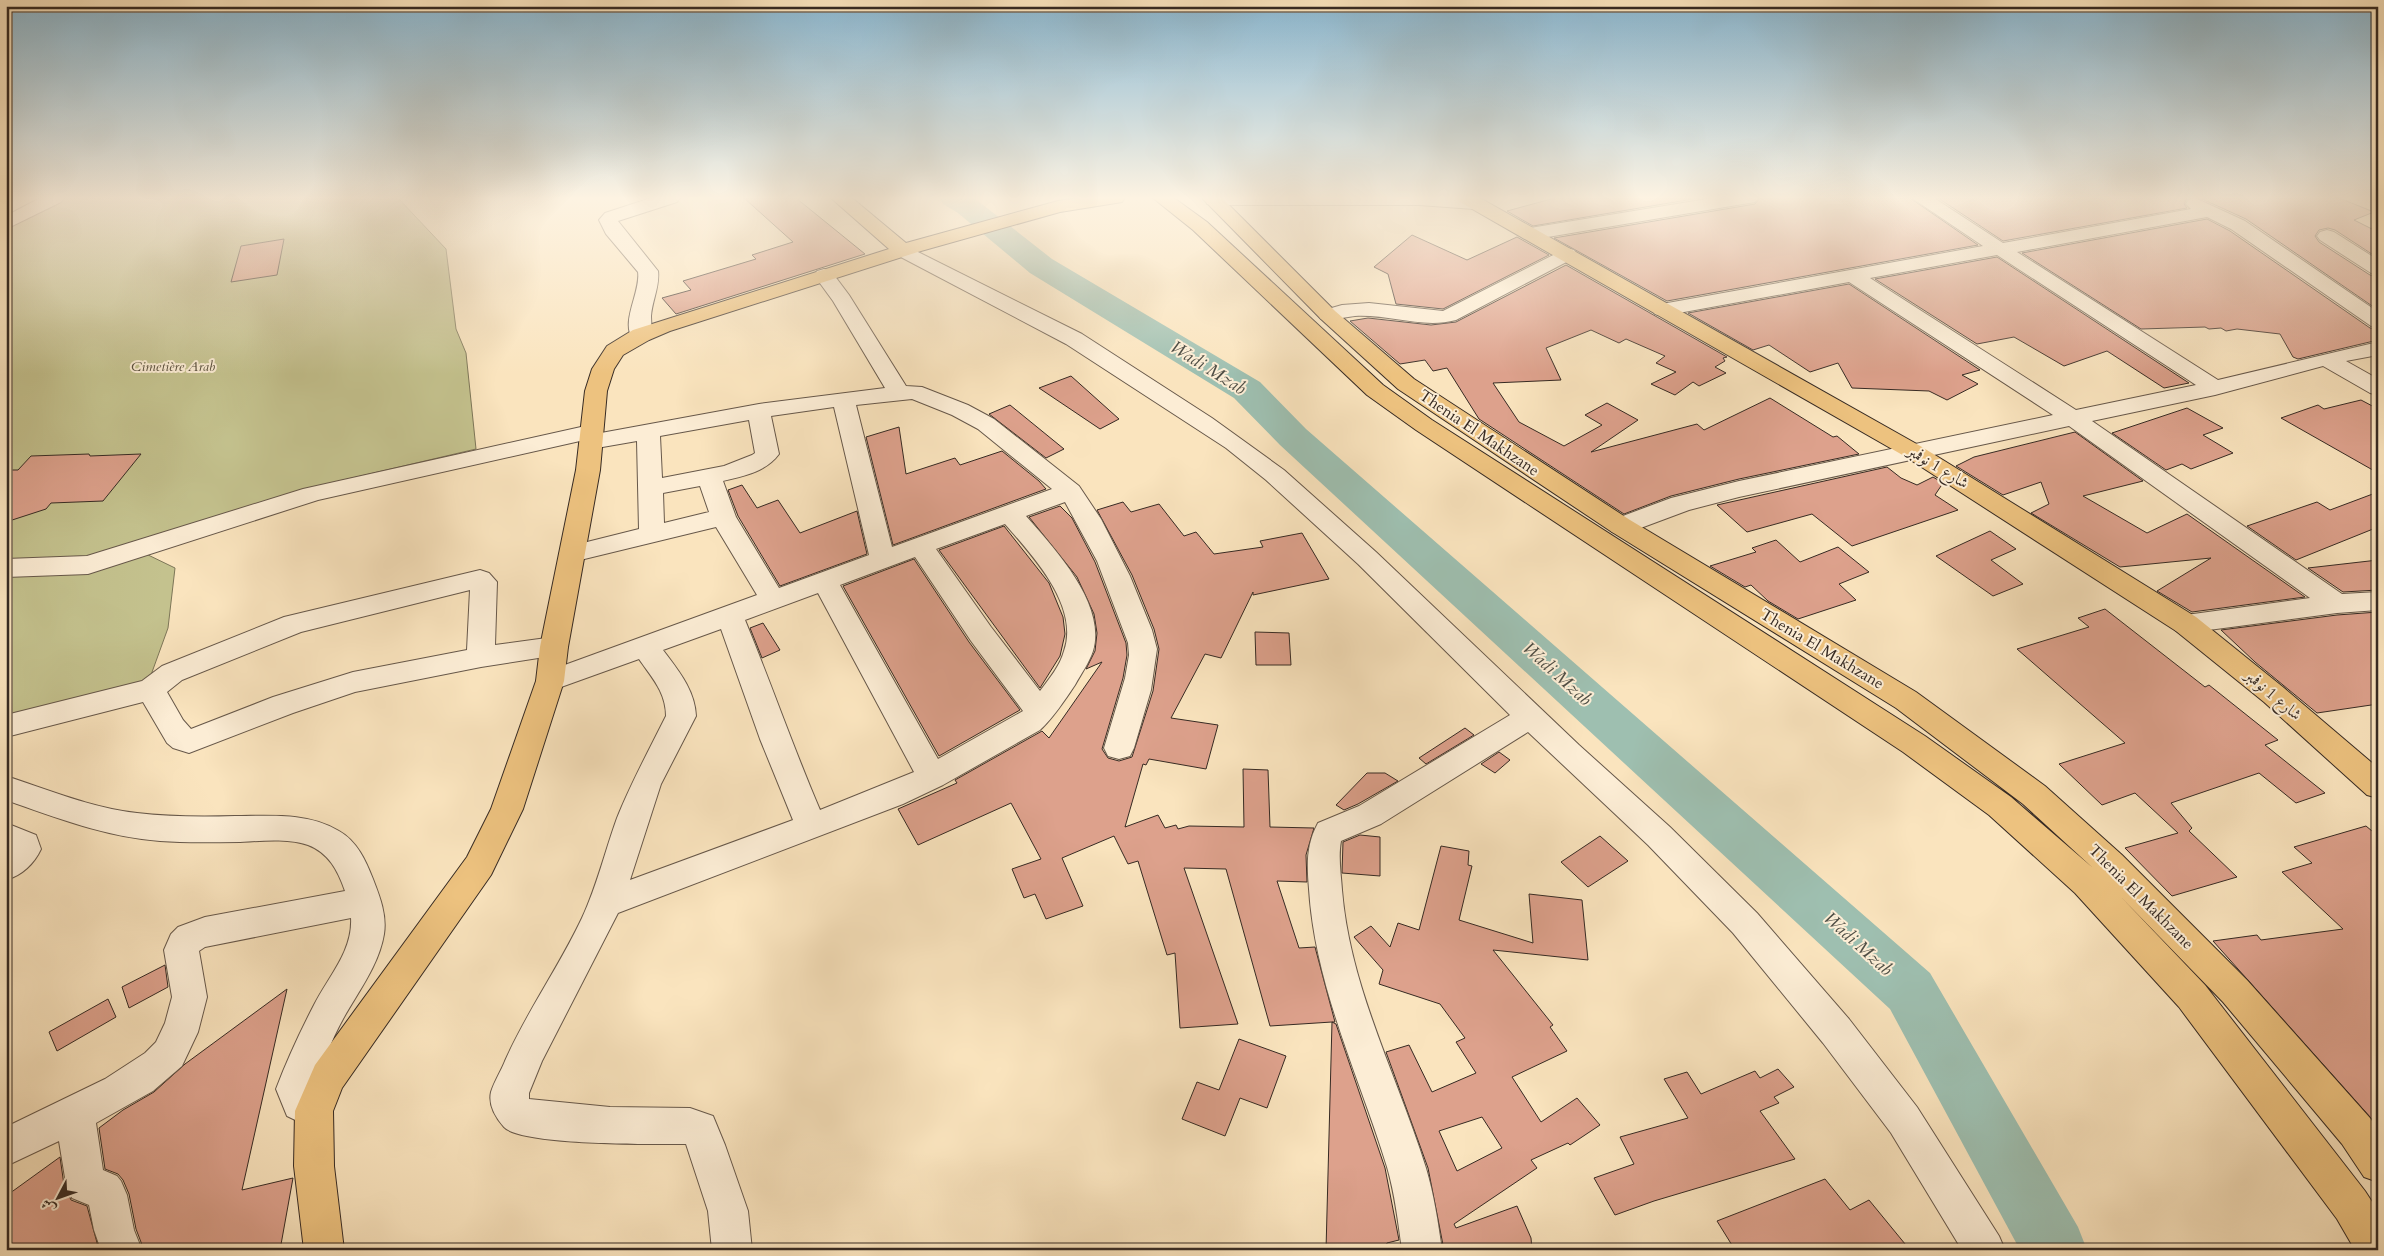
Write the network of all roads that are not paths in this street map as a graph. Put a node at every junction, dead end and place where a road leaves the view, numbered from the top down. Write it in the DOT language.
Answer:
graph roads {
  1 [pos="636,257"];
  2 [pos="884,257"];
  3 [pos="923,257"];
  4 [pos="1233,257"];
  5 [pos="1270,257"];
  6 [pos="1562,257"];
  7 [pos="1571,257"];
  8 [pos="1964,257"];
  9 [pos="2012,257"];
  10 [pos="2284,257"];
  11 [pos="2358,257"];
  12 [pos="2378,269"];
  13 [pos="824,275"];
  14 [pos="1853,276"];
  15 [pos="1662,310"];
  16 [pos="1328,315"];
  17 [pos="2378,322"];
  18 [pos="641,335"];
  19 [pos="2378,348"];
  20 [pos="2326,359"];
  21 [pos="2215,388"];
  22 [pos="2378,388"];
  23 [pos="900,392"];
  24 [pos="844,399"];
  25 [pos="759,411"];
  26 [pos="2071,417"];
  27 [pos="648,432"];
  28 [pos="591,437"];
  29 [pos="1914,452"];
  30 [pos="709,476"];
  31 [pos="649,488"];
  32 [pos="1070,491"];
  33 [pos="1009,513"];
  34 [pos="723,517"];
  35 [pos="1621,526"];
  36 [pos="652,534"];
  37 [pos="921,546"];
  38 [pos="572,554"];
  39 [pos="883,560"];
  40 [pos="6,568"];
  41 [pos="825,581"];
  42 [pos="774,600"];
  43 [pos="2378,601"];
  44 [pos="2337,604"];
  45 [pos="730,616"];
  46 [pos="2186,624"];
  47 [pos="554,647"];
  48 [pos="645,647"];
  49 [pos="481,657"];
  50 [pos="550,681"];
  51 [pos="152,689"];
  52 [pos="1041,713"];
  53 [pos="1530,717"];
  54 [pos="6,726"];
  55 [pos="1119,748"];
  56 [pos="932,777"];
  57 [pos="2378,786"];
  58 [pos="6,788"];
  59 [pos="811,826"];
  60 [pos="6,836"];
  61 [pos="6,867"];
  62 [pos="364,901"];
  63 [pos="605,903"];
  64 [pos="2235,991"];
  65 [pos="2192,996"];
  66 [pos="314,1111"];
  67 [pos="76,1112"];
  68 [pos="2367,1131"];
  69 [pos="6,1147"];
  70 [pos="2378,1164"];
  71 [pos="122,1250"];
  72 [pos="324,1250"];
  73 [pos="732,1250"];
  74 [pos="1422,1250"];
  75 [pos="1985,1250"];
  76 [pos="2378,1250"];
  1 -- 18 [label="street"];
  2 -- 13 [label="main road"];
  3 -- 53 [label="street"];
  4 -- 65 [label="main road"];
  5 -- 16 [label="main road, Thenia El Makhzane"];
  6 -- 16 [label="street"];
  7 -- 15 [label="main road, شارع 1 نوفمبر"];
  8 -- 14 [label="street"];
  9 -- 21 [label="street"];
  10 -- 17 [label="street"];
  11 -- 12 [label="street"];
  13 -- 18 [label="main road"];
  13 -- 23 [label="street"];
  14 -- 15 [label="street"];
  14 -- 26 [label="street"];
  15 -- 29 [label="main road, شارع 1 نوفمبر"];
  16 -- 35 [label="main road, Thenia El Makhzane"];
  18 -- 28 [label="main road"];
  19 -- 20 [label="street"];
  20 -- 21 [label="street"];
  20 -- 22 [label="street"];
  21 -- 26 [label="street"];
  23 -- 24 [label="street"];
  23 -- 32 [label="street"];
  24 -- 25 [label="street"];
  24 -- 39 [label="street"];
  25 -- 27 [label="street"];
  25 -- 30 [label="street"];
  26 -- 29 [label="street"];
  26 -- 44 [label="street"];
  27 -- 28 [label="street"];
  27 -- 31 [label="street"];
  28 -- 38 [label="main road"];
  28 -- 40 [label="street"];
  29 -- 35 [label="street"];
  29 -- 46 [label="main road, شارع 1 نوفمبر"];
  30 -- 31 [label="street"];
  30 -- 34 [label="street"];
  31 -- 36 [label="street"];
  32 -- 33 [label="street"];
  32 -- 55 [label="street"];
  33 -- 37 [label="street"];
  33 -- 52 [label="street"];
  34 -- 36 [label="street"];
  34 -- 42 [label="street"];
  35 -- 64 [label="main road, Thenia El Makhzane"];
  36 -- 38 [label="street"];
  37 -- 39 [label="street"];
  37 -- 52 [label="street"];
  38 -- 47 [label="main road"];
  39 -- 41 [label="street"];
  41 -- 42 [label="street"];
  41 -- 56 [label="street"];
  42 -- 45 [label="street"];
  43 -- 44 [label="street"];
  44 -- 46 [label="street"];
  45 -- 48 [label="street"];
  45 -- 59 [label="street"];
  46 -- 57 [label="main road, شارع 1 نوفمبر"];
  47 -- 49 [label="street"];
  47 -- 50 [label="main road"];
  48 -- 50 [label="street"];
  48 -- 63 [label="street"];
  49 -- 51 [label="street"];
  49 -- 51 [label="street"];
  50 -- 66 [label="main road"];
  51 -- 54 [label="street"];
  52 -- 56 [label="street"];
  53 -- 74 [label="street"];
  53 -- 75 [label="street"];
  56 -- 59 [label="street"];
  58 -- 62 [label="street"];
  59 -- 63 [label="street"];
  60 -- 61 [label="street"];
  62 -- 66 [label="street"];
  62 -- 67 [label="street"];
  63 -- 73 [label="street"];
  64 -- 65 [label="main road"];
  64 -- 68 [label="main road, Thenia El Makhzane"];
  65 -- 76 [label="main road"];
  66 -- 72 [label="main road"];
  67 -- 69 [label="street"];
  67 -- 71 [label="street"];
  68 -- 70 [label="main road, Thenia El Makhzane"];
}
